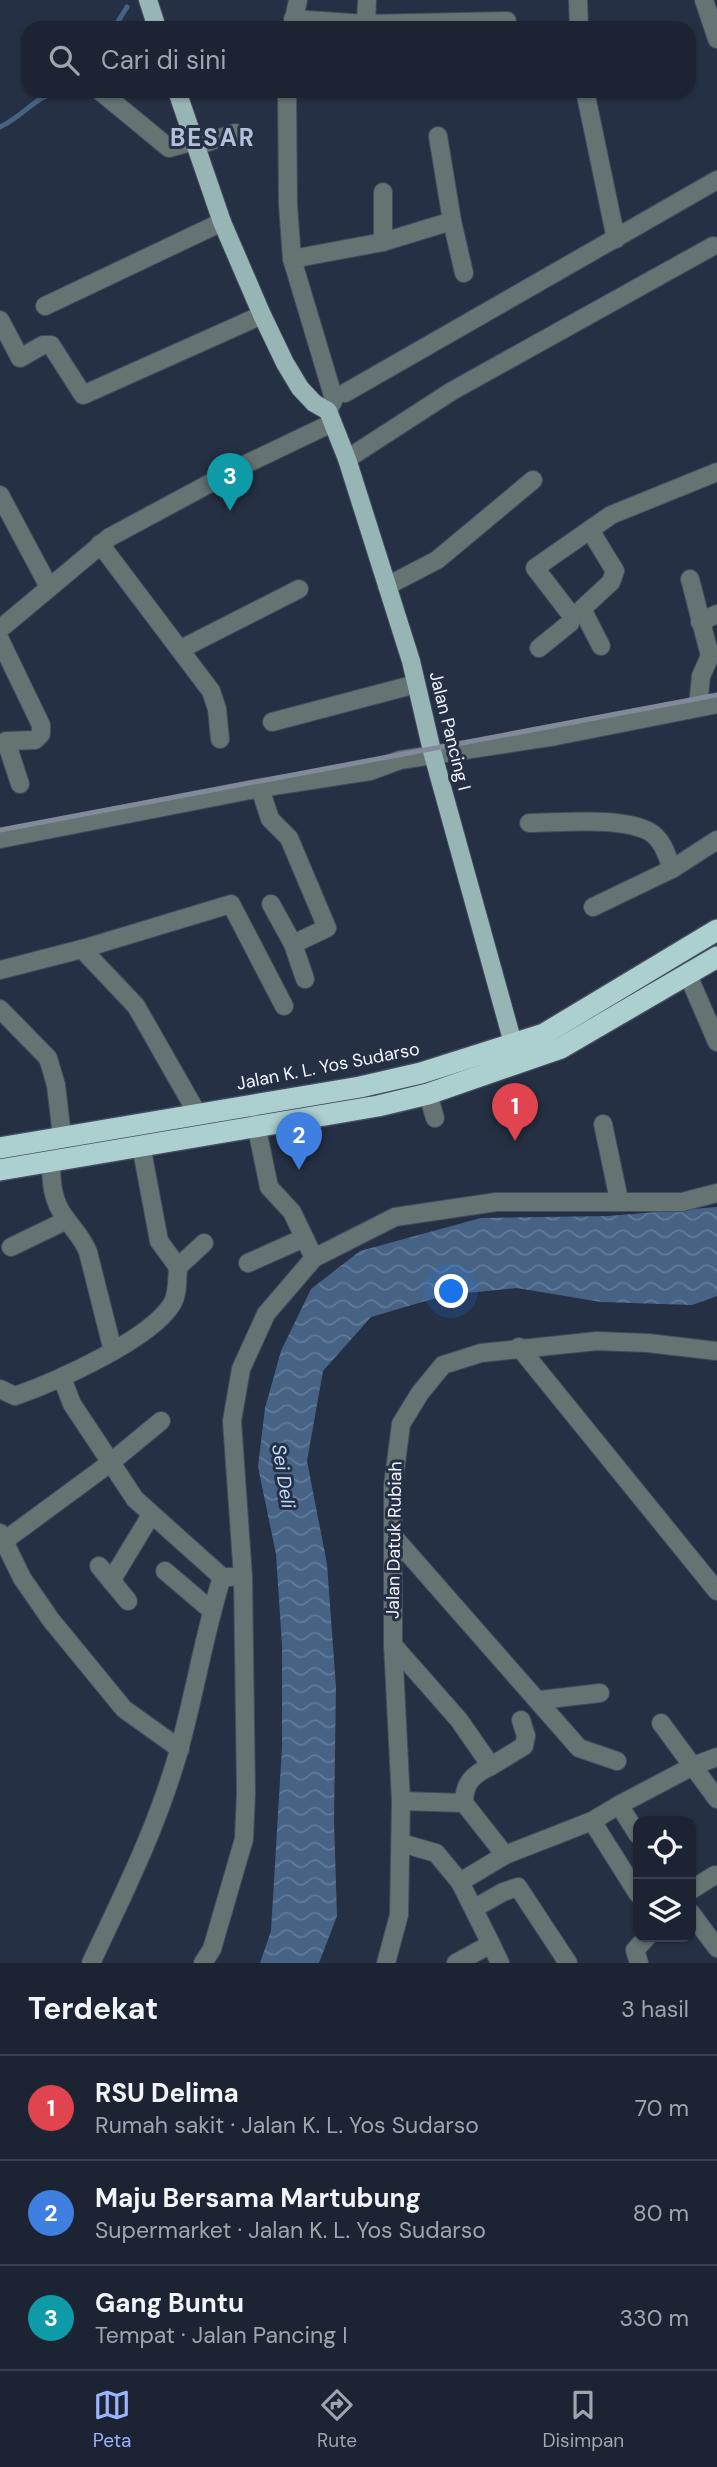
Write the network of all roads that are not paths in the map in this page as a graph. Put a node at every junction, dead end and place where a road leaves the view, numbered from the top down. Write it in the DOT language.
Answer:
graph roads {
  1 [pos="148,0"];
  2 [pos="298,0"];
  3 [pos="367,0"];
  4 [pos="578,0"];
  5 [pos="704,0"];
  6 [pos="155,21"];
  7 [pos="293,21"];
  8 [pos="366,21"];
  9 [pos="579,21"];
  10 [pos="717,39"];
  11 [pos="108,98"];
  12 [pos="179,98"];
  13 [pos="287,98"];
  14 [pos="586,98"];
  15 [pos="235,133"];
  16 [pos="438,136"];
  17 [pos="195,143"];
  18 [pos="717,180"];
  19 [pos="383,192"];
  20 [pos="452,221"];
  21 [pos="222,222"];
  22 [pos="615,239"];
  23 [pos="383,242"];
  24 [pos="713,246"];
  25 [pos="292,259"];
  26 [pos="464,273"];
  27 [pos="45,306"];
  28 [pos="262,315"];
  29 [pos="0,320"];
  30 [pos="345,393"];
  31 [pos="330,417"];
  32 [pos="347,459"];
  33 [pos="717,472"];
  34 [pos="533,480"];
  35 [pos="0,495"];
  36 [pos="590,530"];
  37 [pos="100,544"];
  38 [pos="690,579"];
  39 [pos="387,586"];
  40 [pos="49,587"];
  41 [pos="299,589"];
  42 [pos="717,614"];
  43 [pos="700,622"];
  44 [pos="0,629"];
  45 [pos="0,640"];
  46 [pos="601,646"];
  47 [pos="539,648"];
  48 [pos="181,649"];
  49 [pos="714,655"];
  50 [pos="416,684"];
  51 [pos="717,704"];
  52 [pos="698,706"];
  53 [pos="272,722"];
  54 [pos="220,739"];
  55 [pos="433,756"];
  56 [pos="20,784"];
  57 [pos="260,788"];
  58 [pos="529,823"];
  59 [pos="0,839"];
  60 [pos="717,840"];
  61 [pos="672,869"];
  62 [pos="271,904"];
  63 [pos="593,907"];
  64 [pos="717,930"];
  65 [pos="293,944"];
  66 [pos="82,949"];
  67 [pos="717,957"];
  68 [pos="0,970"];
  69 [pos="688,975"];
  70 [pos="305,979"];
  71 [pos="284,1006"];
  72 [pos="0,1009"];
  73 [pos="717,1042"];
  74 [pos="517,1055"];
  75 [pos="428,1094"];
  76 [pos="197,1113"];
  77 [pos="265,1116"];
  78 [pos="435,1118"];
  79 [pos="603,1124"];
  80 [pos="62,1136"];
  81 [pos="141,1145"];
  82 [pos="0,1148"];
  83 [pos="51,1160"];
  84 [pos="0,1170"];
  85 [pos="717,1193"];
  86 [pos="619,1200"];
  87 [pos="66,1220"];
  88 [pos="304,1238"];
  89 [pos="204,1243"];
  90 [pos="11,1247"];
  91 [pos="314,1258"];
  92 [pos="248,1264"];
  93 [pos="177,1267"];
  94 [pos="519,1347"];
  95 [pos="113,1351"];
  96 [pos="717,1351"];
  97 [pos="62,1378"];
  98 [pos="0,1389"];
  99 [pos="161,1421"];
  100 [pos="110,1463"];
  101 [pos="151,1515"];
  102 [pos="393,1536"];
  103 [pos="2,1537"];
  104 [pos="99,1566"];
  105 [pos="165,1571"];
  106 [pos="222,1577"];
  107 [pos="243,1577"];
  108 [pos="111,1581"];
  109 [pos="717,1591"];
  110 [pos="128,1601"];
  111 [pos="212,1611"];
  112 [pos="393,1645"];
  113 [pos="600,1693"];
  114 [pos="540,1700"];
  115 [pos="521,1720"];
  116 [pos="661,1723"];
  117 [pos="180,1749"];
  118 [pos="717,1757"];
  119 [pos="617,1761"];
  120 [pos="491,1766"];
  121 [pos="693,1766"];
  122 [pos="717,1799"];
  123 [pos="401,1801"];
  124 [pos="464,1803"];
  125 [pos="619,1805"];
  126 [pos="592,1821"];
  127 [pos="633,1827"];
  128 [pos="401,1843"];
  129 [pos="505,1855"];
  130 [pos="715,1875"];
  131 [pos="460,1882"];
  132 [pos="633,1886"];
  133 [pos="696,1887"];
  134 [pos="475,1908"];
  135 [pos="696,1920"];
  136 [pos="643,1942"];
  137 [pos="491,1944"];
  138 [pos="717,1948"];
  139 [pos="392,1958"];
  140 [pos="91,1963"];
  141 [pos="202,1963"];
  142 [pos="456,1963"];
  143 [pos="500,1963"];
  144 [pos="568,1963"];
  145 [pos="639,1963"];
  1 -- 6 [label="main road"];
  2 -- 7 [label="street"];
  3 -- 8 [label="street"];
  4 -- 9 [label="street"];
  5 -- 10 [label="street"];
  11 -- 17 [label="street"];
  12 -- 17 [label="main road, Jalan Pancing I"];
  13 -- 25 [label="street, Jalan Pancing I"];
  14 -- 22 [label="street"];
  15 -- 17 [label="street"];
  16 -- 20 [label="street"];
  17 -- 21 [label="main road, Jalan Pancing I"];
  18 -- 22 [label="street"];
  19 -- 23 [label="street"];
  20 -- 23 [label="street"];
  20 -- 26 [label="street"];
  21 -- 27 [label="street"];
  21 -- 28 [label="main road, Jalan Pancing I"];
  22 -- 30 [label="street"];
  23 -- 25 [label="street"];
  24 -- 32 [label="street"];
  25 -- 31 [label="street, Jalan Pancing I"];
  28 -- 29 [label="street"];
  28 -- 31 [label="main road, Jalan Pancing I"];
  31 -- 32 [label="main road, Jalan Pancing I"];
  31 -- 37 [label="street"];
  32 -- 39 [label="main road, Jalan Pancing I"];
  33 -- 36 [label="street"];
  34 -- 39 [label="street"];
  35 -- 40 [label="street"];
  36 -- 46 [label="street"];
  36 -- 47 [label="street"];
  37 -- 40 [label="street"];
  37 -- 48 [label="street"];
  38 -- 43 [label="street"];
  39 -- 50 [label="main road, Jalan Pancing I"];
  40 -- 44 [label="street"];
  41 -- 48 [label="street"];
  42 -- 43 [label="street"];
  43 -- 49 [label="street"];
  45 -- 56 [label="street"];
  48 -- 54 [label="street"];
  49 -- 52 [label="street"];
  50 -- 53 [label="street"];
  50 -- 55 [label="main road, Jalan Pancing I"];
  51 -- 52 [label="street"];
  52 -- 55 [label="street"];
  55 -- 57 [label="street"];
  55 -- 74 [label="main road, Jalan Pancing I"];
  57 -- 59 [label="street"];
  57 -- 65 [label="street"];
  58 -- 61 [label="street"];
  60 -- 61 [label="street"];
  61 -- 63 [label="street"];
  62 -- 65 [label="street"];
  64 -- 74 [label="highway, Jalan K. L. Yos Sudarso"];
  65 -- 70 [label="street"];
  66 -- 68 [label="street"];
  66 -- 71 [label="street"];
  66 -- 76 [label="street"];
  67 -- 69 [label="highway, Jalan K. L. Yos Sudarso"];
  69 -- 73 [label="street"];
  69 -- 74 [label="highway, Jalan K. L. Yos Sudarso"];
  72 -- 80 [label="street"];
  74 -- 75 [label="highway, Jalan K. L. Yos Sudarso"];
  74 -- 77 [label="highway, Jalan K. L. Yos Sudarso"];
  75 -- 77 [label="highway, Jalan K. L. Yos Sudarso"];
  75 -- 78 [label="street"];
  76 -- 77 [label="highway, Jalan K. L. Yos Sudarso"];
  76 -- 80 [label="highway, Jalan K. L. Yos Sudarso"];
  77 -- 81 [label="highway, Jalan K. L. Yos Sudarso"];
  77 -- 88 [label="street"];
  79 -- 86 [label="street"];
  80 -- 82 [label="highway, Jalan K. L. Yos Sudarso"];
  81 -- 83 [label="highway, Jalan K. L. Yos Sudarso"];
  81 -- 93 [label="street"];
  83 -- 84 [label="highway, Jalan K. L. Yos Sudarso"];
  83 -- 87 [label="street"];
  85 -- 86 [label="street"];
  86 -- 91 [label="street"];
  87 -- 90 [label="street"];
  87 -- 95 [label="street"];
  88 -- 91 [label="street"];
  88 -- 92 [label="street"];
  89 -- 93 [label="street"];
  91 -- 107 [label="street"];
  93 -- 95 [label="street"];
  94 -- 96 [label="street, Jalan Datuk Rubiah"];
  94 -- 102 [label="street, Jalan Datuk Rubiah"];
  94 -- 109 [label="street"];
  95 -- 97 [label="street"];
  97 -- 98 [label="street"];
  97 -- 100 [label="street"];
  99 -- 100 [label="street"];
  100 -- 101 [label="street"];
  100 -- 103 [label="street"];
  101 -- 106 [label="street"];
  101 -- 108 [label="street"];
  102 -- 112 [label="street, Jalan Datuk Rubiah"];
  102 -- 114 [label="street"];
  103 -- 117 [label="street"];
  104 -- 108 [label="street"];
  105 -- 111 [label="street"];
  106 -- 107 [label="street"];
  106 -- 111 [label="street"];
  107 -- 141 [label="street"];
  108 -- 110 [label="street"];
  111 -- 117 [label="street"];
  112 -- 120 [label="street"];
  112 -- 123 [label="street, Jalan Datuk Rubiah"];
  113 -- 114 [label="street"];
  114 -- 119 [label="street"];
  115 -- 120 [label="street"];
  116 -- 121 [label="street"];
  117 -- 140 [label="street"];
  118 -- 121 [label="street"];
  120 -- 124 [label="street"];
  121 -- 122 [label="street"];
  121 -- 125 [label="street"];
  123 -- 124 [label="street"];
  123 -- 128 [label="street, Jalan Datuk Rubiah"];
  124 -- 129 [label="street"];
  125 -- 126 [label="street"];
  125 -- 127 [label="street"];
  126 -- 129 [label="street"];
  126 -- 132 [label="street"];
  128 -- 131 [label="street"];
  128 -- 139 [label="street, Jalan Datuk Rubiah"];
  129 -- 131 [label="street"];
  130 -- 133 [label="street"];
  131 -- 134 [label="street"];
  134 -- 137 [label="street"];
  134 -- 144 [label="street"];
  135 -- 138 [label="street"];
  136 -- 145 [label="street"];
  137 -- 142 [label="street"];
  137 -- 143 [label="street"];
}
